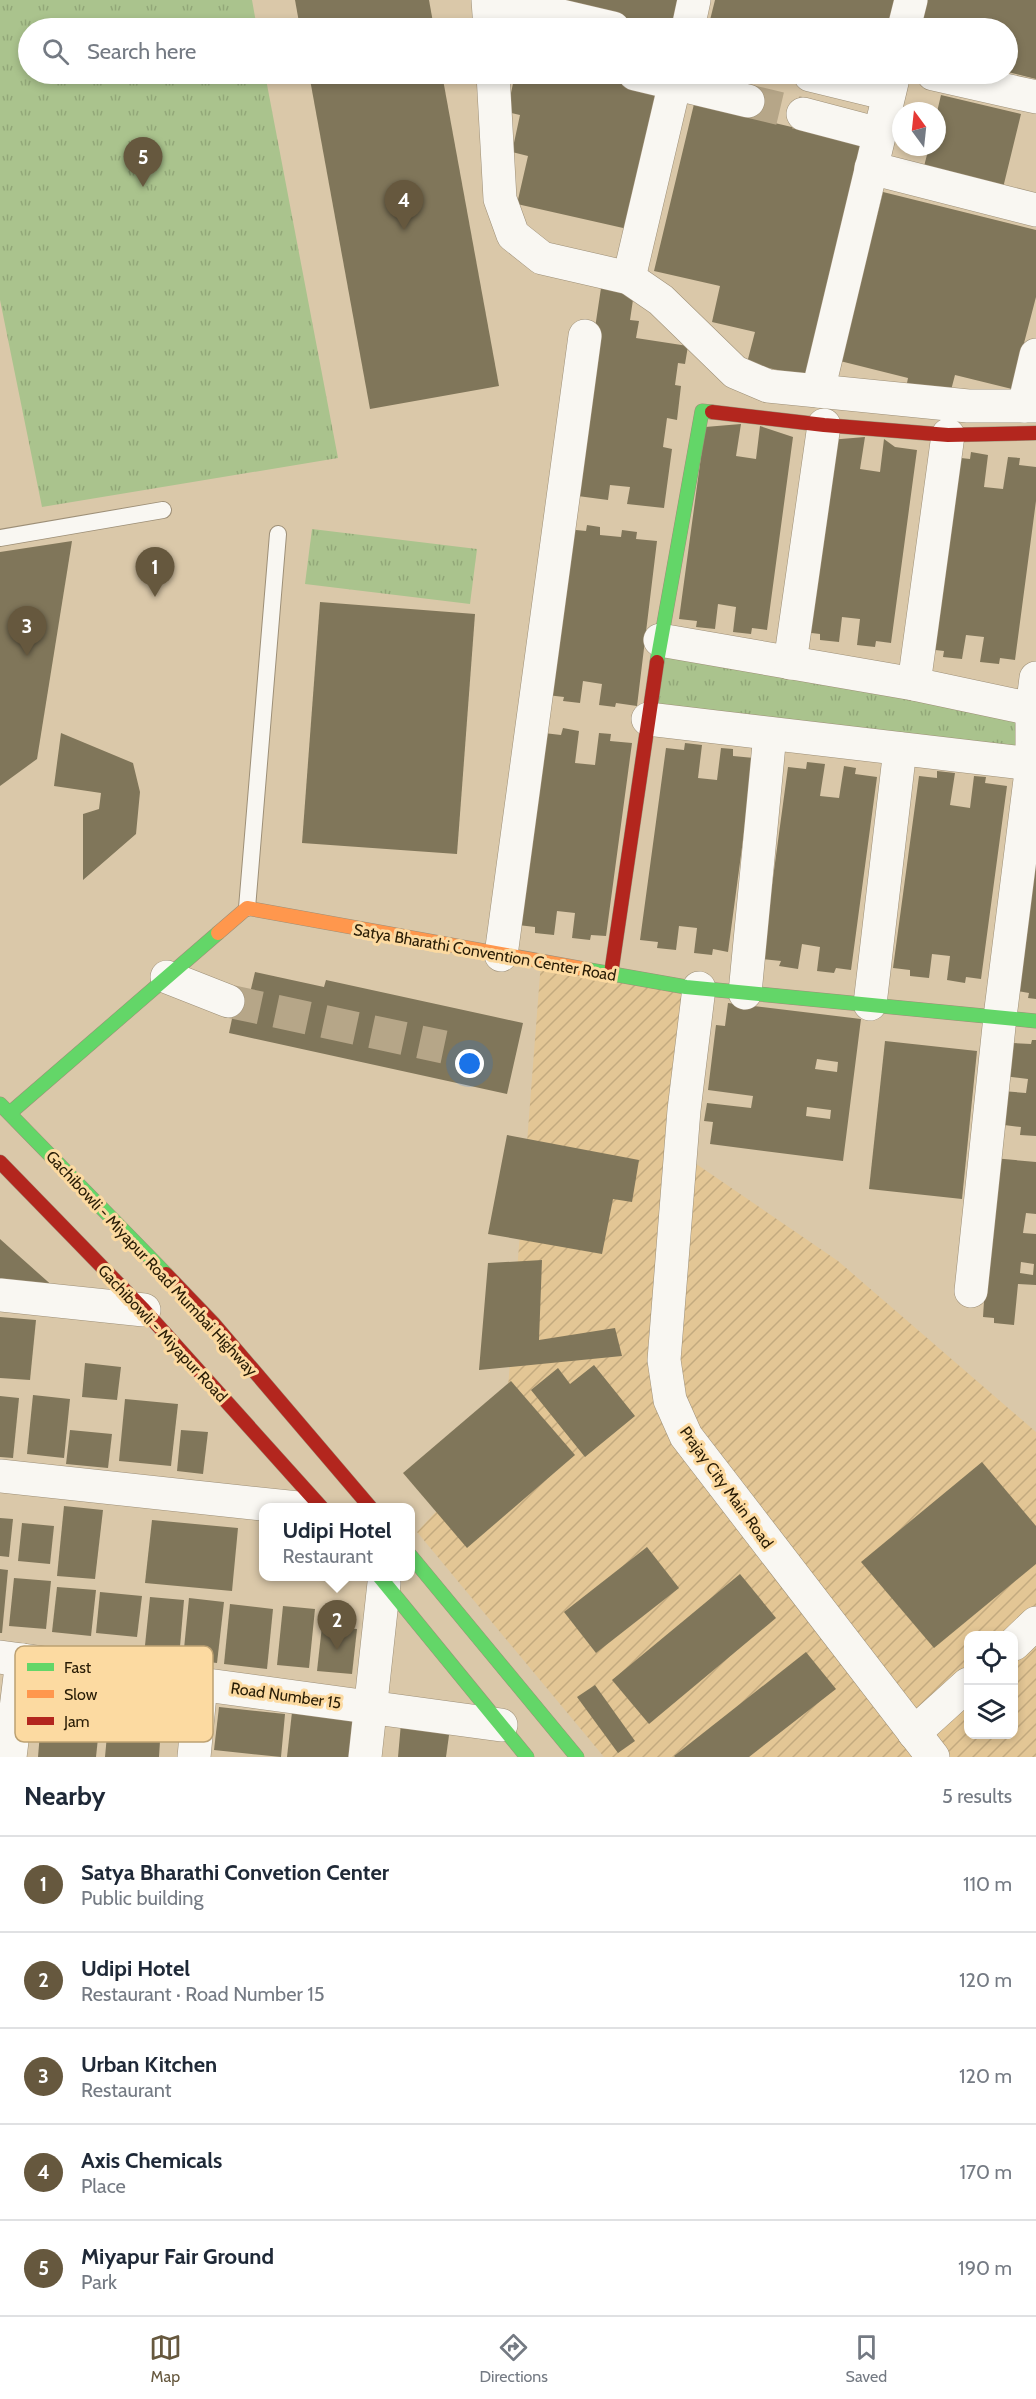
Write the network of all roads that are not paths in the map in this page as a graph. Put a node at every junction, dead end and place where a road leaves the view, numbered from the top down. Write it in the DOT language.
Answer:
graph roads {
  1 [pos="488,0"];
  2 [pos="493,0"];
  3 [pos="694,0"];
  4 [pos="911,0"];
  5 [pos="489,18"];
  6 [pos="570,18"];
  7 [pos="690,18"];
  8 [pos="906,18"];
  9 [pos="494,84"];
  10 [pos="675,84"];
  11 [pos="692,84"];
  12 [pos="891,84"];
  13 [pos="978,84"];
  14 [pos="1036,97"];
  15 [pos="748,101"];
  16 [pos="803,114"];
  17 [pos="879,134"];
  18 [pos="871,168"];
  19 [pos="1036,210"];
  20 [pos="629,278"];
  21 [pos="585,336"];
  22 [pos="1036,355"];
  23 [pos="818,391"];
  24 [pos="1032,415"];
  25 [pos="824,425"];
  26 [pos="948,435"];
  27 [pos="163,510"];
  28 [pos="278,534"];
  29 [pos="0,538"];
  30 [pos="660,640"];
  31 [pos="789,663"];
  32 [pos="914,684"];
  33 [pos="1034,693"];
  34 [pos="648,719"];
  35 [pos="770,734"];
  36 [pos="900,748"];
  37 [pos="1032,764"];
  38 [pos="247,908"];
  39 [pos="501,955"];
  40 [pos="611,974"];
  41 [pos="167,977"];
  42 [pos="699,988"];
  43 [pos="745,993"];
  44 [pos="228,1001"];
  45 [pos="870,1004"];
  46 [pos="1000,1017"];
  47 [pos="1036,1021"];
  48 [pos="5,1109"];
  49 [pos="0,1162"];
  50 [pos="971,1291"];
  51 [pos="0,1295"];
  52 [pos="144,1310"];
  53 [pos="0,1476"];
  54 [pos="318,1503"];
  55 [pos="367,1503"];
  56 [pos="259,1504"];
  57 [pos="415,1560"];
  58 [pos="382,1581"];
  59 [pos="383,1581"];
  60 [pos="1036,1623"];
  61 [pos="1018,1640"];
  62 [pos="11,1659"];
  63 [pos="968,1685"];
  64 [pos="213,1686"];
  65 [pos="372,1707"];
  66 [pos="501,1725"];
  67 [pos="195,1742"];
  68 [pos="923,1745"];
  69 [pos="10,1757"];
  70 [pos="194,1757"];
  71 [pos="365,1757"];
  72 [pos="527,1757"];
  73 [pos="577,1757"];
  1 -- 5 [label="street"];
  2 -- 6 [label="street"];
  3 -- 7 [label="street"];
  4 -- 8 [label="street"];
  9 -- 20 [label="street"];
  10 -- 20 [label="street"];
  11 -- 15 [label="street"];
  12 -- 17 [label="street"];
  13 -- 14 [label="street"];
  16 -- 17 [label="street"];
  17 -- 18 [label="street"];
  18 -- 19 [label="street"];
  18 -- 23 [label="street"];
  20 -- 23 [label="street"];
  21 -- 39 [label="street"];
  22 -- 24 [label="street"];
  23 -- 24 [label="street"];
  24 -- 26 [label="street"];
  25 -- 26 [label="street"];
  25 -- 30 [label="street"];
  25 -- 31 [label="street"];
  26 -- 32 [label="street"];
  27 -- 29 [label="lane"];
  28 -- 38 [label="lane"];
  30 -- 31 [label="street"];
  30 -- 34 [label="street"];
  31 -- 32 [label="street"];
  32 -- 33 [label="street"];
  33 -- 37 [label="street"];
  34 -- 35 [label="street"];
  34 -- 40 [label="street"];
  35 -- 36 [label="street"];
  35 -- 43 [label="street"];
  36 -- 37 [label="street"];
  36 -- 45 [label="street"];
  37 -- 46 [label="street"];
  38 -- 39 [label="street, Satya Bharathi Convention Center Road"];
  38 -- 41 [label="street"];
  39 -- 40 [label="street, Satya Bharathi Convention Center Road"];
  40 -- 42 [label="street, Satya Bharathi Convention Center Road"];
  41 -- 44 [label="street"];
  41 -- 48 [label="street"];
  42 -- 43 [label="street, Satya Bharathi Convention Center Road"];
  42 -- 68 [label="street, Prajay City Main Road"];
  43 -- 45 [label="street, Satya Bharathi Convention Center Road"];
  45 -- 46 [label="street, Satya Bharathi Convention Center Road"];
  46 -- 47 [label="street, Satya Bharathi Convention Center Road"];
  46 -- 50 [label="street"];
  48 -- 55 [label="street, Gachibowli - Miyapur Road Mumbai Highway"];
  49 -- 52 [label="street, Gachibowli - Miyapur Road"];
  51 -- 52 [label="street"];
  52 -- 54 [label="street, Gachibowli - Miyapur Road"];
  53 -- 56 [label="street"];
  57 -- 73 [label="street"];
  58 -- 65 [label="street"];
  59 -- 66 [label="street"];
  60 -- 61 [label="street"];
  62 -- 69 [label="street"];
  63 -- 68 [label="street"];
  64 -- 65 [label="street, Road Number 15"];
  65 -- 66 [label="street, Road Number 15"];
  65 -- 71 [label="street"];
  66 -- 72 [label="street"];
  67 -- 70 [label="street"];
}
